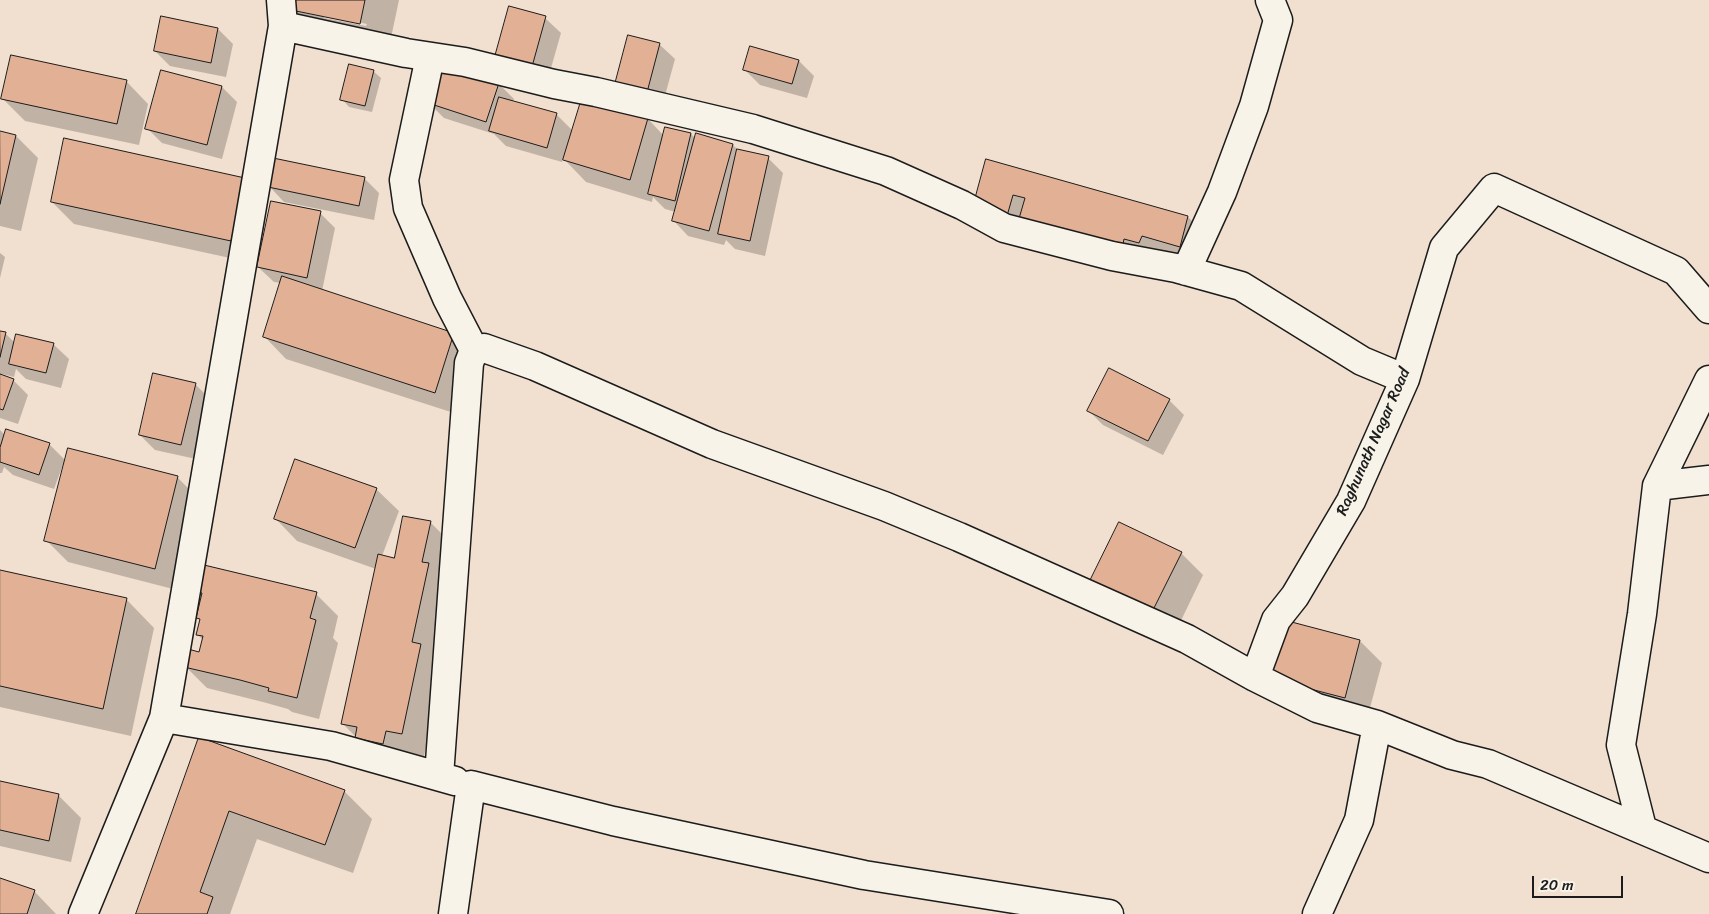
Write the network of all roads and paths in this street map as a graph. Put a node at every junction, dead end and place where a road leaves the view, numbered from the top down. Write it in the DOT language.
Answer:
graph roads {
  1 [pos="1270,0"];
  2 [pos="282,13"];
  3 [pos="430,57"];
  4 [pos="1186,271"];
  5 [pos="1709,309"];
  6 [pos="474,350"];
  7 [pos="1405,379"];
  8 [pos="1709,380"];
  9 [pos="1709,480"];
  10 [pos="1657,486"];
  11 [pos="1255,678"];
  12 [pos="164,718"];
  13 [pos="1377,725"];
  14 [pos="439,776"];
  15 [pos="470,785"];
  16 [pos="1642,828"];
  17 [pos="1709,858"];
  18 [pos="83,914"];
  19 [pos="453,914"];
  20 [pos="1109,914"];
  21 [pos="1317,914"];
  1 -- 4 [label="street"];
  2 -- 3 [label="street"];
  2 -- 12 [label="street"];
  3 -- 4 [label="street"];
  3 -- 6 [label="street"];
  4 -- 7 [label="street"];
  5 -- 7 [label="street, Raghunath Nagar Road"];
  6 -- 11 [label="street"];
  6 -- 14 [label="street"];
  7 -- 11 [label="street, Raghunath Nagar Road"];
  8 -- 10 [label="street"];
  9 -- 10 [label="street"];
  10 -- 16 [label="street"];
  11 -- 13 [label="street"];
  12 -- 14 [label="street"];
  12 -- 18 [label="street"];
  13 -- 16 [label="street"];
  13 -- 21 [label="street"];
  14 -- 15 [label="street"];
  15 -- 19 [label="street"];
  15 -- 20 [label="street"];
  16 -- 17 [label="street"];
}
